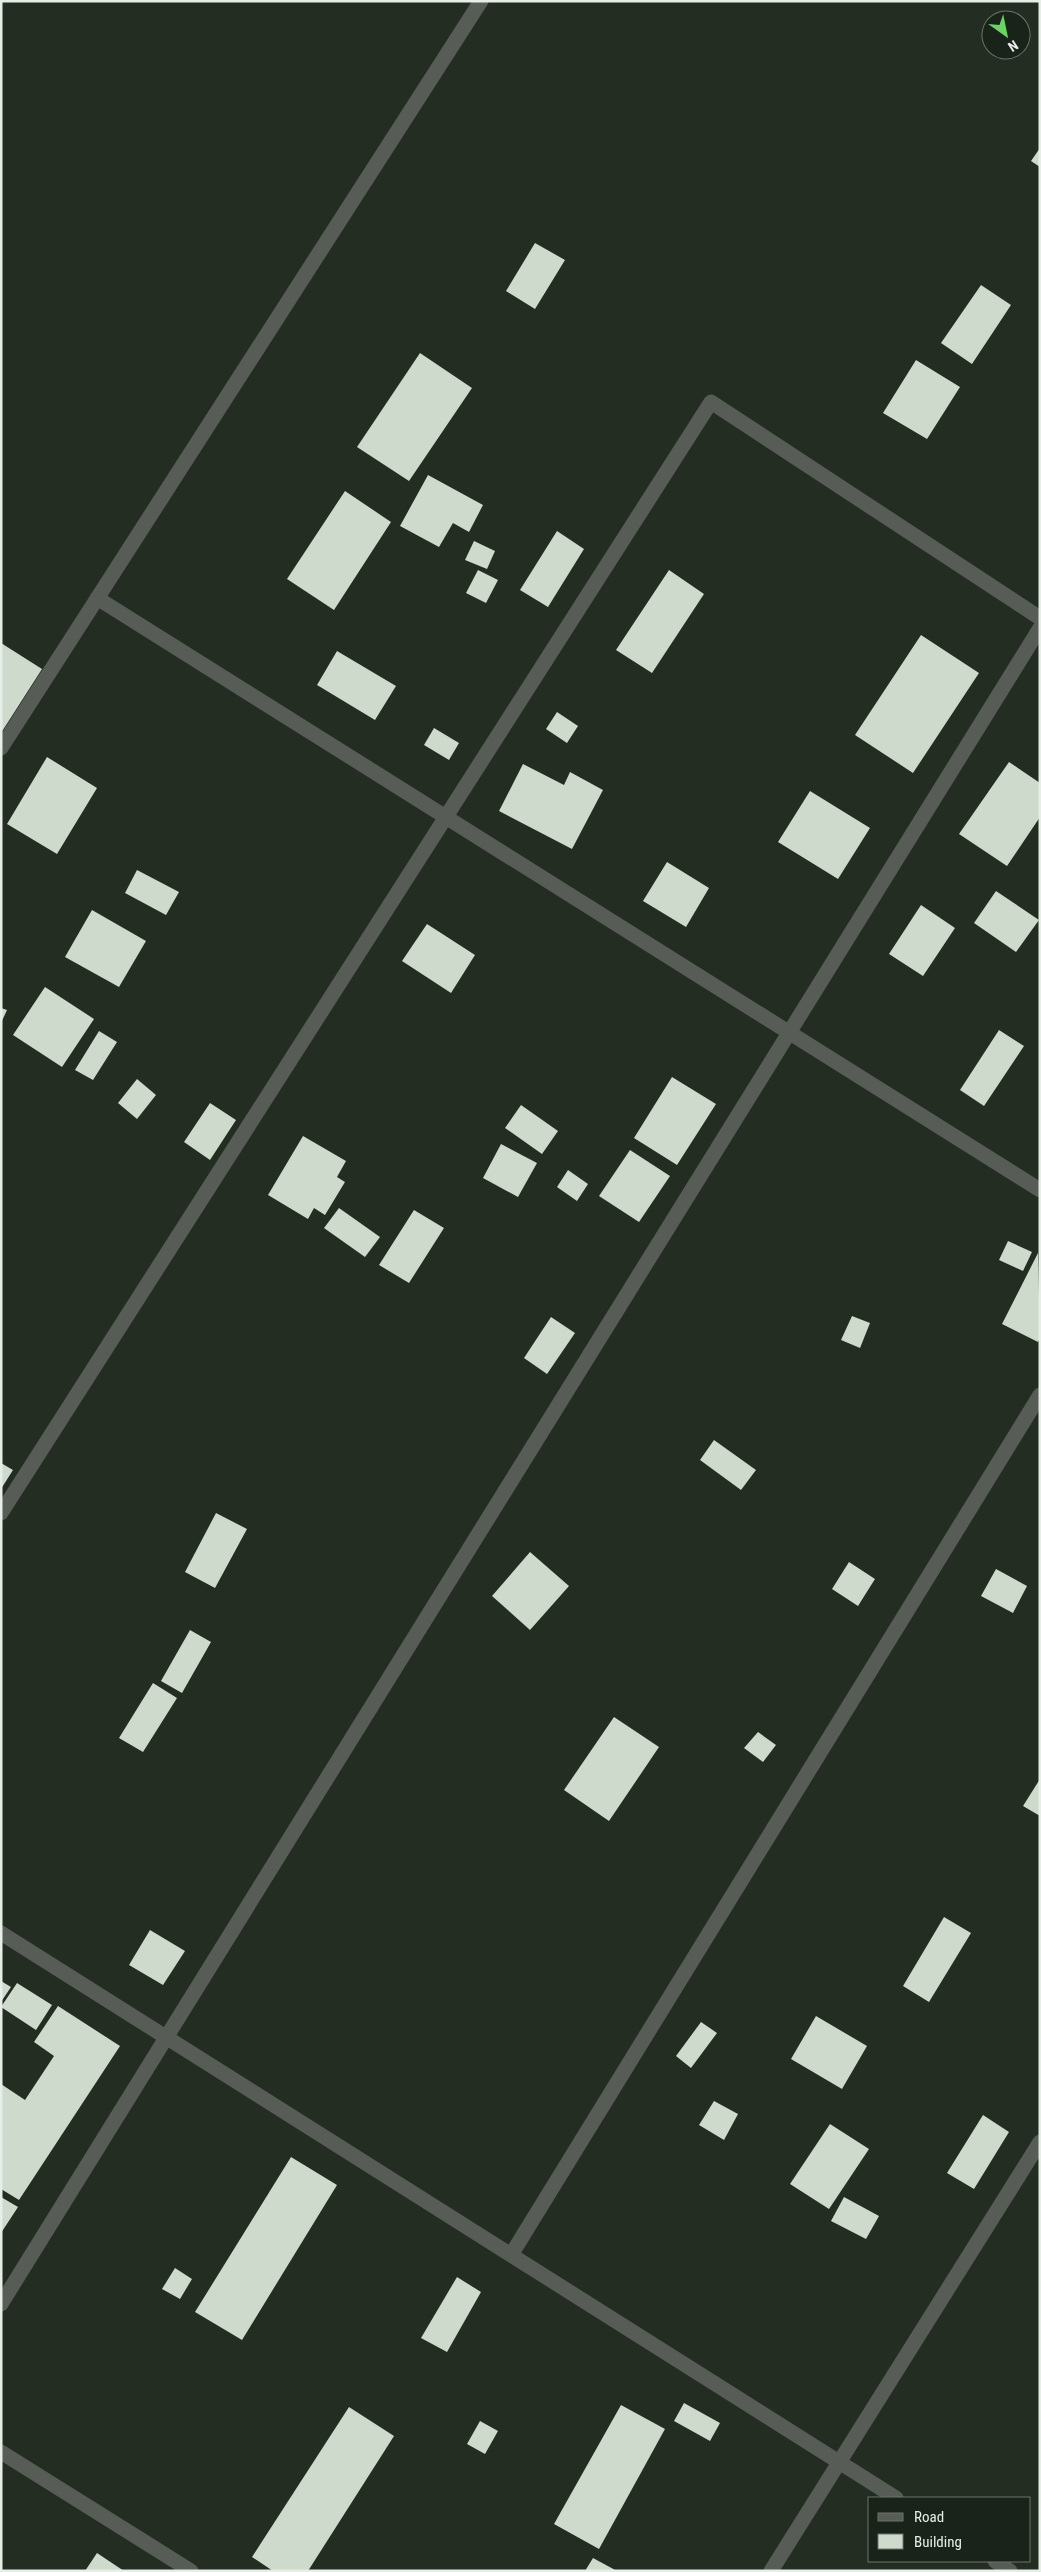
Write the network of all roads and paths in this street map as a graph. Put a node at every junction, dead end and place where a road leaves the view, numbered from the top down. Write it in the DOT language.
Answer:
graph roads {
  1 [pos="481,1"];
  2 [pos="97,598"];
  3 [pos="1040,618"];
  4 [pos="1040,628"];
  5 [pos="1,748"];
  6 [pos="446,817"];
  7 [pos="789,1033"];
  8 [pos="1040,1190"];
  9 [pos="1040,1395"];
  10 [pos="1,1513"];
  11 [pos="1,1932"];
  12 [pos="167,2037"];
  13 [pos="1040,2142"];
  14 [pos="511,2255"];
  15 [pos="1,2304"];
  16 [pos="1,2452"];
  17 [pos="839,2462"];
  18 [pos="894,2497"];
  19 [pos="996,2562"];
  20 [pos="191,2571"];
  21 [pos="771,2571"];
  22 [pos="1010,2571"];
  1 -- 2 [label="street"];
  2 -- 5 [label="street"];
  2 -- 6 [label="street"];
  3 -- 6 [label="street"];
  4 -- 7 [label="street"];
  6 -- 7 [label="street"];
  6 -- 10 [label="street"];
  7 -- 8 [label="street"];
  7 -- 12 [label="street"];
  9 -- 14 [label="street"];
  11 -- 12 [label="street"];
  12 -- 14 [label="street"];
  12 -- 15 [label="street"];
  13 -- 17 [label="street"];
  14 -- 17 [label="street"];
  16 -- 20 [label="street"];
  17 -- 18 [label="street"];
  17 -- 21 [label="street"];
  19 -- 22 [label="street"];
}
